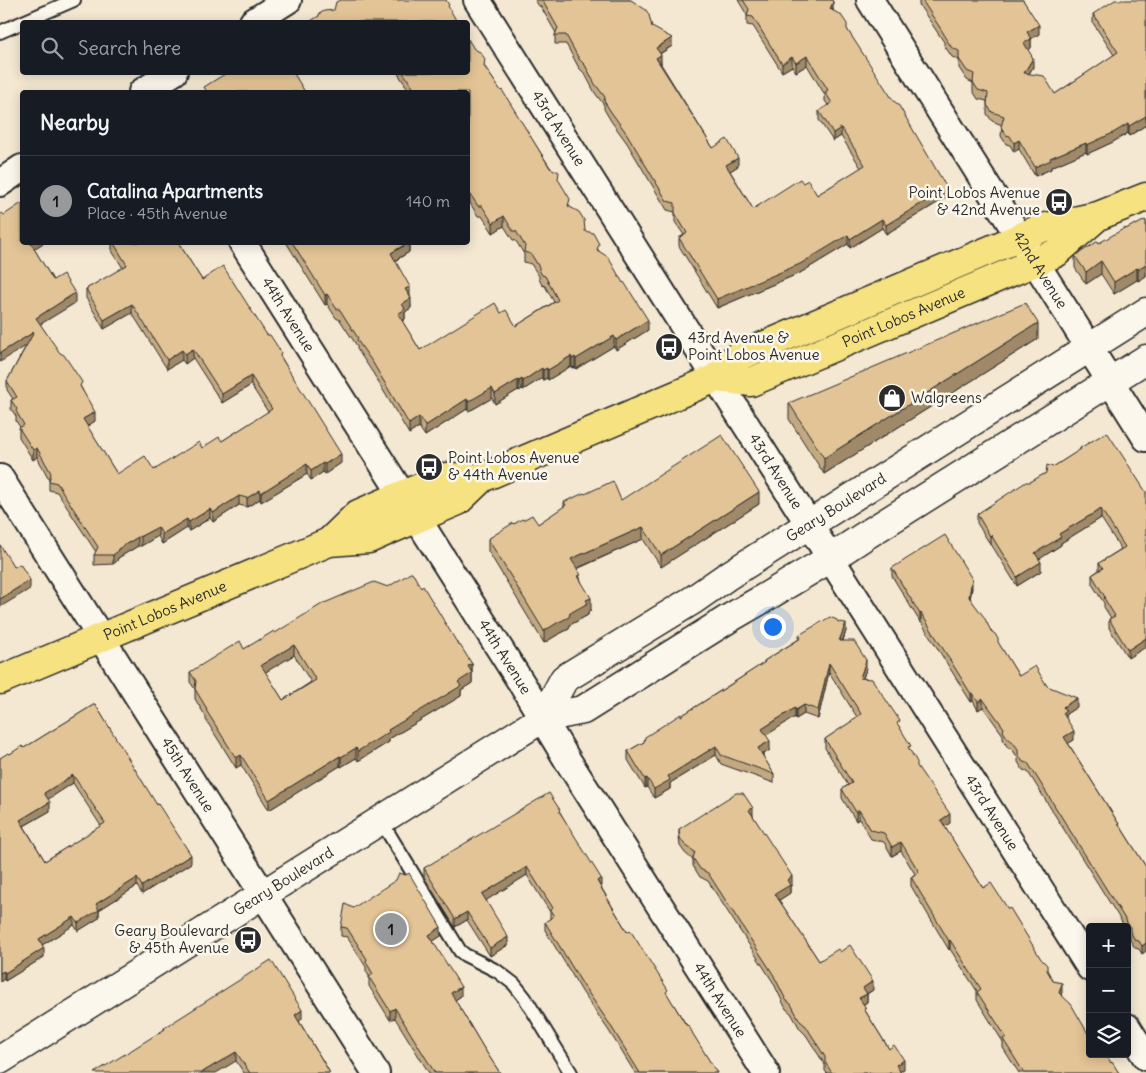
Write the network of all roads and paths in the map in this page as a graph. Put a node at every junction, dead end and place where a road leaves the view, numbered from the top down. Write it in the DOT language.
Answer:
graph roads {
  1 [pos="74,0"];
  2 [pos="288,0"];
  3 [pos="477,0"];
  4 [pos="870,0"];
  5 [pos="28,20"];
  6 [pos="256,20"];
  7 [pos="20,23"];
  8 [pos="0,32"];
  9 [pos="170,75"];
  10 [pos="148,90"];
  11 [pos="20,169"];
  12 [pos="0,182"];
  13 [pos="1146,197"];
  14 [pos="1098,216"];
  15 [pos="1019,237"];
  16 [pos="244,245"];
  17 [pos="1035,262"];
  18 [pos="1146,312"];
  19 [pos="1089,348"];
  20 [pos="1146,359"];
  21 [pos="716,378"];
  22 [pos="1110,381"];
  23 [pos="1146,438"];
  24 [pos="0,478"];
  25 [pos="482,478"];
  26 [pos="402,495"];
  27 [pos="417,519"];
  28 [pos="809,524"];
  29 [pos="329,542"];
  30 [pos="830,558"];
  31 [pos="101,637"];
  32 [pos="0,680"];
  33 [pos="542,718"];
  34 [pos="381,821"];
  35 [pos="263,894"];
  36 [pos="1086,962"];
  37 [pos="1131,1033"];
  38 [pos="1146,1057"];
  39 [pos="0,1060"];
  40 [pos="376,1073"];
  41 [pos="572,1073"];
  42 [pos="766,1073"];
  1 -- 5 [label="lane"];
  2 -- 6 [label="street"];
  3 -- 21 [label="street, 43rd Avenue"];
  4 -- 15 [label="street, 42nd Avenue"];
  7 -- 8 [label="lane"];
  9 -- 10 [label="street"];
  11 -- 12 [label="street"];
  13 -- 14 [label="main road"];
  14 -- 15 [label="main road"];
  14 -- 17 [label="main road"];
  15 -- 17 [label="street, 42nd Avenue"];
  15 -- 21 [label="main road, Point Lobos Avenue"];
  16 -- 26 [label="street, 44th Avenue"];
  17 -- 19 [label="street, 42nd Avenue"];
  17 -- 21 [label="main road, Point Lobos Avenue"];
  18 -- 19 [label="street, Geary Boulevard"];
  19 -- 22 [label="street, 42nd Avenue"];
  19 -- 28 [label="street, Geary Boulevard"];
  20 -- 22 [label="street, Geary Boulevard"];
  21 -- 25 [label="main road, Point Lobos Avenue"];
  21 -- 28 [label="street, 43rd Avenue"];
  22 -- 23 [label="street, 42nd Avenue"];
  22 -- 30 [label="street, Geary Boulevard"];
  24 -- 31 [label="street, 45th Avenue"];
  25 -- 26 [label="main road, Point Lobos Avenue"];
  25 -- 27 [label="main road, Point Lobos Avenue"];
  26 -- 27 [label="street, 44th Avenue"];
  26 -- 29 [label="main road, Point Lobos Avenue"];
  27 -- 29 [label="main road, Point Lobos Avenue"];
  27 -- 33 [label="street, 44th Avenue"];
  28 -- 30 [label="street, 43rd Avenue"];
  28 -- 33 [label="street, Geary Boulevard"];
  29 -- 31 [label="main road, Point Lobos Avenue"];
  30 -- 33 [label="street, Geary Boulevard"];
  30 -- 36 [label="street, 43rd Avenue"];
  31 -- 32 [label="main road, Point Lobos Avenue"];
  31 -- 35 [label="street, 45th Avenue"];
  33 -- 34 [label="street, Geary Boulevard"];
  33 -- 42 [label="street, 44th Avenue"];
  34 -- 35 [label="street, Geary Boulevard"];
  34 -- 41 [label="lane"];
  35 -- 39 [label="street, Geary Boulevard"];
  35 -- 40 [label="street, 45th Avenue"];
  37 -- 38 [label="street"];
}
